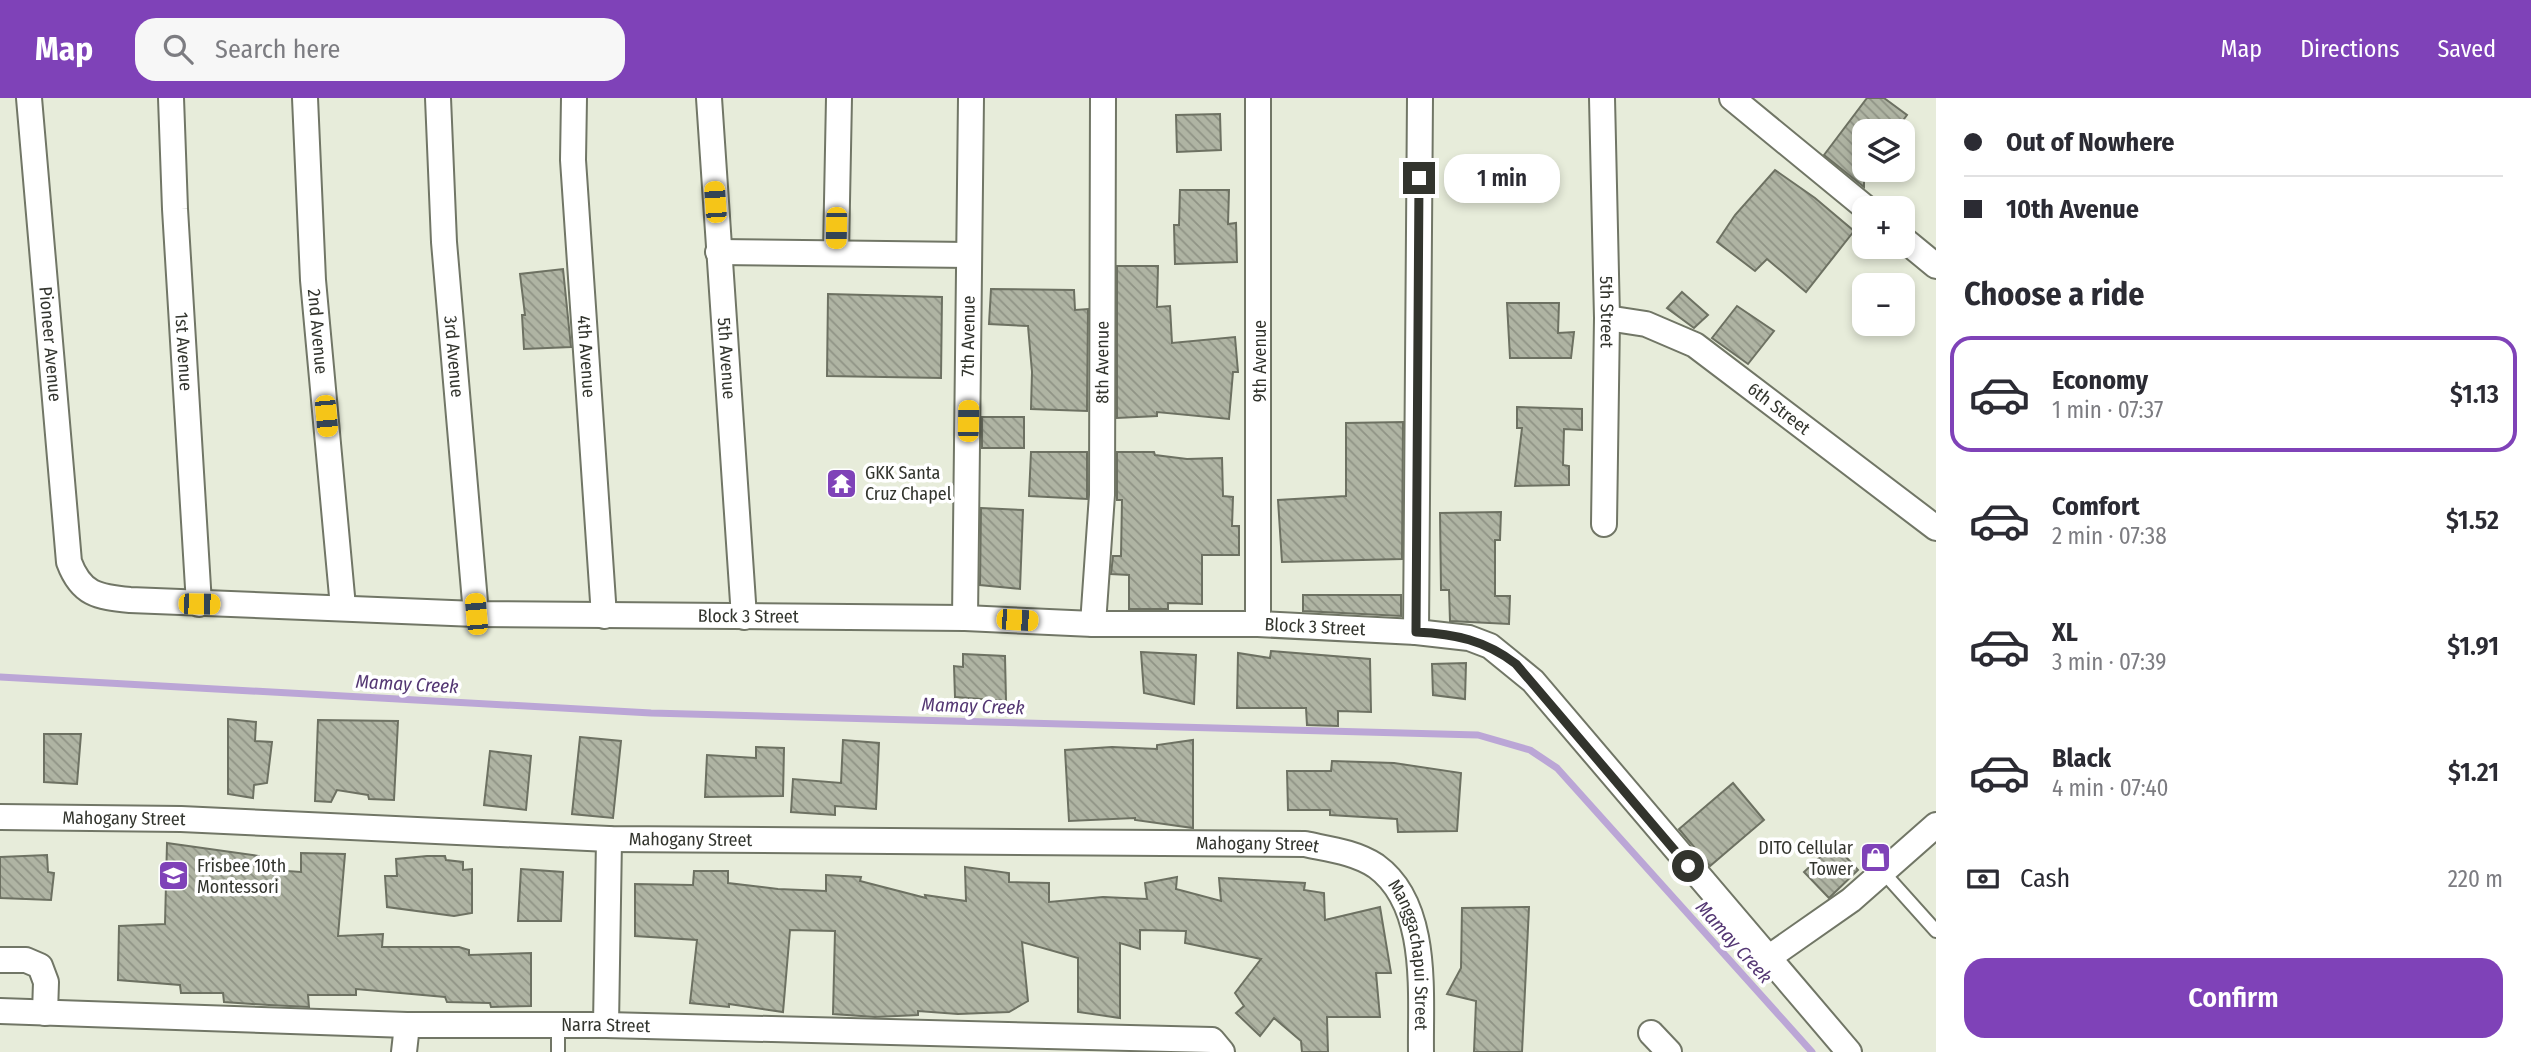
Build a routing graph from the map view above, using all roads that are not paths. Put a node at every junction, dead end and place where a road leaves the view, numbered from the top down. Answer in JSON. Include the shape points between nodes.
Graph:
{"nodes":[{"id":1,"x":29,"y":98,"type":"edge"},
{"id":2,"x":171,"y":98,"type":"edge"},
{"id":3,"x":305,"y":98,"type":"edge"},
{"id":4,"x":438,"y":98,"type":"edge"},
{"id":5,"x":574,"y":98,"type":"edge"},
{"id":6,"x":709,"y":98,"type":"edge"},
{"id":7,"x":839,"y":98,"type":"edge"},
{"id":8,"x":971,"y":98,"type":"edge"},
{"id":9,"x":1103,"y":98,"type":"edge"},
{"id":10,"x":1258,"y":98,"type":"edge"},
{"id":11,"x":1420,"y":98,"type":"edge"},
{"id":12,"x":1602,"y":98,"type":"edge"},
{"id":13,"x":1732,"y":98,"type":"edge"},
{"id":14,"x":1852,"y":197,"type":"edge"},
{"id":15,"x":1915,"y":248,"type":"edge"},
{"id":16,"x":718,"y":252,"type":"junction"},
{"id":17,"x":836,"y":253,"type":"junction"},
{"id":18,"x":969,"y":255,"type":"junction"},
{"id":19,"x":1936,"y":265,"type":"edge"},
{"id":20,"x":1607,"y":318,"type":"junction"},
{"id":21,"x":1604,"y":524,"type":"dead end"},
{"id":22,"x":1936,"y":528,"type":"edge"},
{"id":23,"x":82,"y":587,"type":"joint"},
{"id":24,"x":199,"y":604,"type":"junction"},
{"id":25,"x":343,"y":607,"type":"junction"},
{"id":26,"x":476,"y":614,"type":"junction"},
{"id":27,"x":604,"y":617,"type":"junction"},
{"id":28,"x":744,"y":617,"type":"junction"},
{"id":29,"x":965,"y":618,"type":"junction"},
{"id":30,"x":1093,"y":624,"type":"junction"},
{"id":31,"x":1258,"y":624,"type":"junction"},
{"id":32,"x":1416,"y":632,"type":"junction"},
{"id":33,"x":0,"y":817,"type":"edge"},
{"id":34,"x":1936,"y":825,"type":"edge"},
{"id":35,"x":609,"y":839,"type":"junction"},
{"id":36,"x":1377,"y":867,"type":"joint"},
{"id":37,"x":1884,"y":873,"type":"junction"},
{"id":38,"x":1936,"y":931,"type":"edge"},
{"id":39,"x":1768,"y":958,"type":"junction"},
{"id":40,"x":0,"y":960,"type":"edge"},
{"id":41,"x":0,"y":1011,"type":"edge"},
{"id":42,"x":45,"y":1013,"type":"junction"},
{"id":43,"x":558,"y":1024,"type":"junction"},
{"id":44,"x":606,"y":1024,"type":"junction"},
{"id":45,"x":407,"y":1025,"type":"junction"},
{"id":46,"x":1651,"y":1033,"type":"dead end"},
{"id":47,"x":1217,"y":1046,"type":"edge"},
{"id":48,"x":404,"y":1052,"type":"edge"},
{"id":49,"x":558,"y":1052,"type":"edge"},
{"id":50,"x":1421,"y":1052,"type":"edge"},
{"id":51,"x":1669,"y":1052,"type":"edge"},
{"id":52,"x":1849,"y":1052,"type":"edge"}],
"edges":[{"from":1,"to":23,"type":"street","name":"Pioneer Avenue","via":[[69,562]]},
{"from":2,"to":24,"type":"street","name":"1st Avenue"},
{"from":3,"to":25,"type":"street","name":"2nd Avenue","via":[[313,280]]},
{"from":4,"to":26,"type":"street","name":"3rd Avenue","via":[[444,242]]},
{"from":5,"to":27,"type":"street","name":"4th Avenue","via":[[573,160]]},
{"from":6,"to":16,"type":"street","name":"5th Avenue"},
{"from":7,"to":17,"type":"street"},
{"from":8,"to":18,"type":"street","name":"7th Avenue"},
{"from":9,"to":30,"type":"street","name":"8th Avenue","via":[[1102,495]]},
{"from":10,"to":31,"type":"street","name":"9th Avenue"},
{"from":11,"to":32,"type":"street"},
{"from":12,"to":20,"type":"street","name":"5th Street"},
{"from":13,"to":14,"type":"street"},
{"from":15,"to":19,"type":"street"},
{"from":16,"to":17,"type":"street"},
{"from":16,"to":28,"type":"street","name":"5th Avenue"},
{"from":17,"to":18,"type":"street"},
{"from":18,"to":29,"type":"street","name":"7th Avenue"},
{"from":20,"to":21,"type":"street","name":"5th Street"},
{"from":20,"to":22,"type":"street","name":"6th Street","via":[[1646,324],[1695,345]]},
{"from":23,"to":24,"type":"street","name":"Block 3 Street","via":[[111,598]]},
{"from":24,"to":25,"type":"street","name":"Block 3 Street"},
{"from":25,"to":26,"type":"street","name":"Block 3 Street"},
{"from":26,"to":27,"type":"street","name":"Block 3 Street"},
{"from":27,"to":28,"type":"street","name":"Block 3 Street"},
{"from":28,"to":29,"type":"street","name":"Block 3 Street"},
{"from":29,"to":30,"type":"street","name":"Block 3 Street"},
{"from":30,"to":31,"type":"street","name":"Block 3 Street"},
{"from":31,"to":32,"type":"street","name":"Block 3 Street"},
{"from":32,"to":39,"type":"street","name":"Block 3 Street","via":[[1469,638],[1516,664]]},
{"from":33,"to":35,"type":"street","name":"Mahogany Street","via":[[181,819]]},
{"from":34,"to":37,"type":"street"},
{"from":35,"to":36,"type":"street","name":"Mahogany Street","via":[[1305,844],[1355,856]]},
{"from":35,"to":44,"type":"street"},
{"from":36,"to":50,"type":"street","name":"Manggachapui Street","via":[[1408,911],[1419,946]]},
{"from":37,"to":38,"type":"lane"},
{"from":37,"to":39,"type":"street"},
{"from":39,"to":52,"type":"street","name":"Block 3 Street"},
{"from":40,"to":42,"type":"street","via":[[26,960],[40,966],[46,982]]},
{"from":41,"to":42,"type":"street","name":"Narra Street"},
{"from":42,"to":45,"type":"street","name":"Narra Street"},
{"from":43,"to":44,"type":"street","name":"Narra Street"},
{"from":43,"to":45,"type":"street","name":"Narra Street"},
{"from":43,"to":49,"type":"lane"},
{"from":44,"to":47,"type":"street","name":"Narra Street"},
{"from":45,"to":48,"type":"street"},
{"from":46,"to":51,"type":"street"}]}
